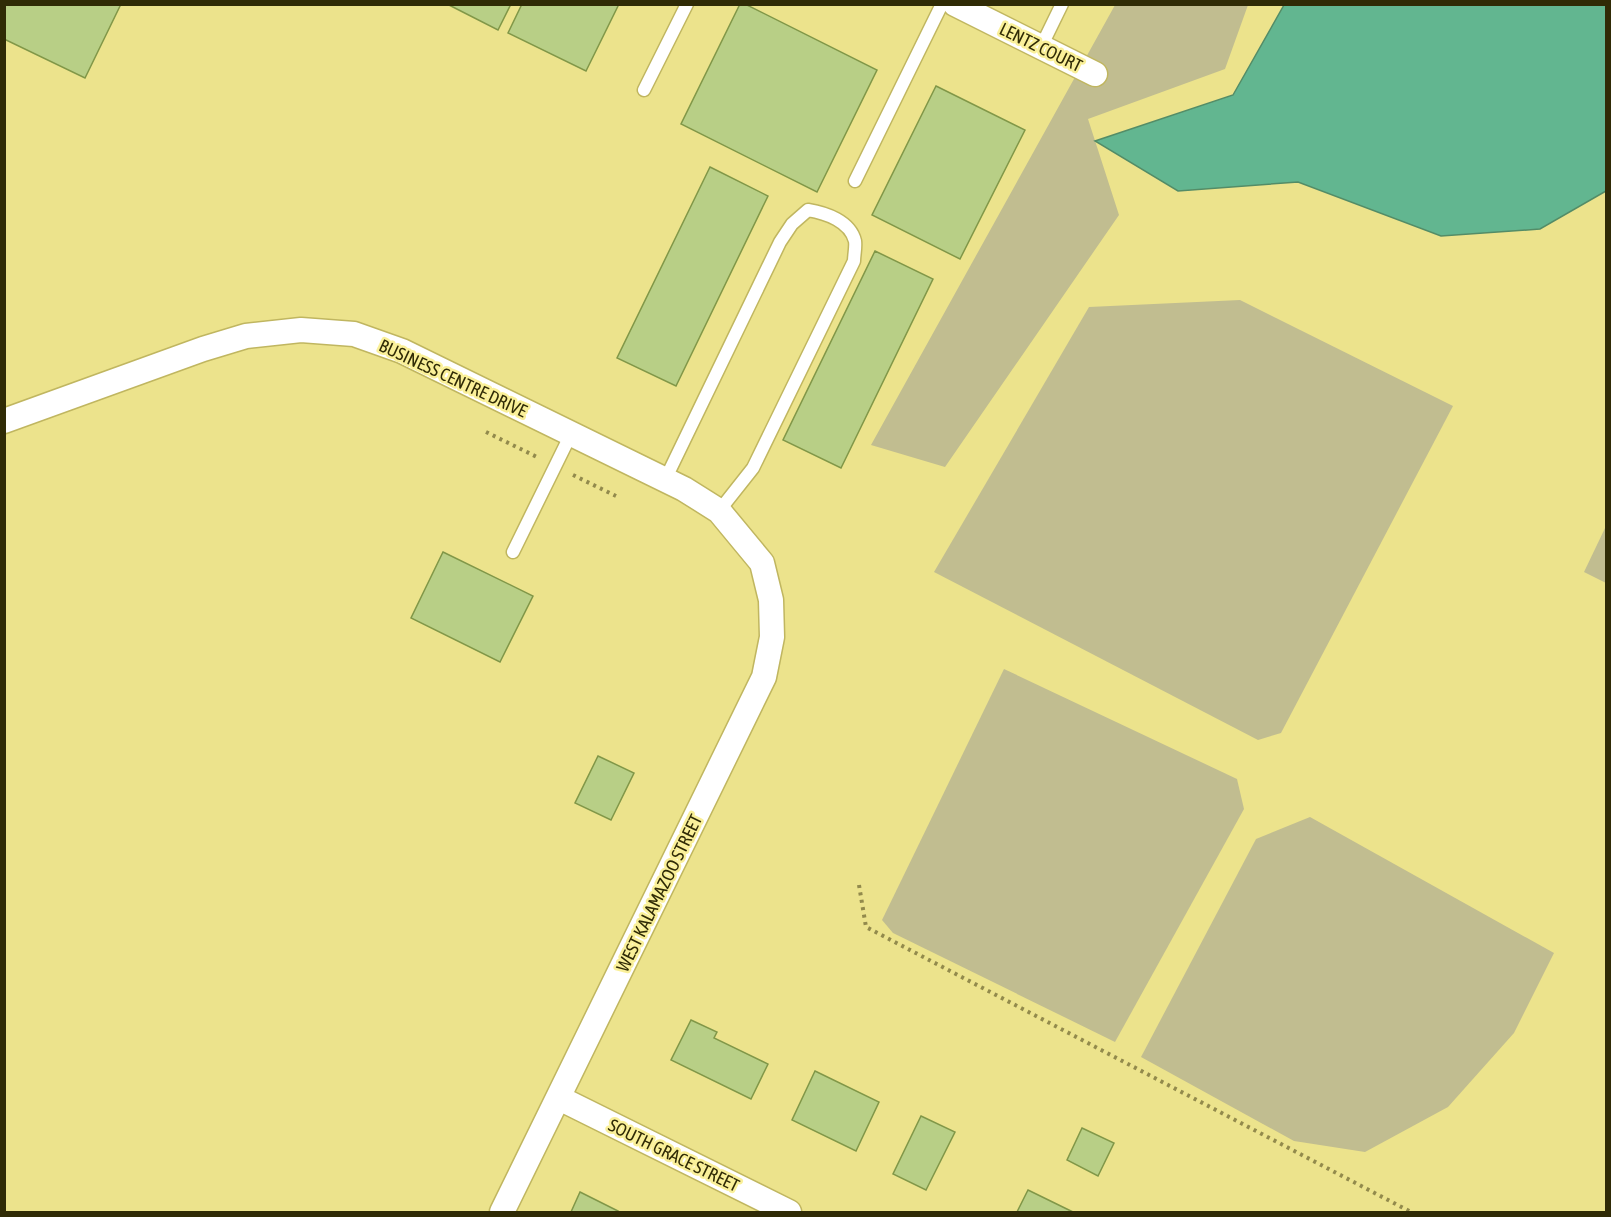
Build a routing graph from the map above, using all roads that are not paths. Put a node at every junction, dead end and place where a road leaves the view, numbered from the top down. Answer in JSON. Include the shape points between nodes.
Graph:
{"nodes":[{"id":1,"x":687,"y":4,"type":"edge"},
{"id":2,"x":942,"y":4,"type":"edge"},
{"id":3,"x":955,"y":4,"type":"edge"},
{"id":4,"x":1062,"y":4,"type":"edge"},
{"id":5,"x":1041,"y":47,"type":"junction"},
{"id":6,"x":1095,"y":74,"type":"dead end"},
{"id":7,"x":644,"y":90,"type":"dead end"},
{"id":8,"x":855,"y":181,"type":"dead end"},
{"id":9,"x":4,"y":422,"type":"edge"},
{"id":10,"x":571,"y":434,"type":"junction"},
{"id":11,"x":666,"y":480,"type":"junction"},
{"id":12,"x":719,"y":511,"type":"junction"},
{"id":13,"x":513,"y":552,"type":"dead end"},
{"id":14,"x":762,"y":563,"type":"joint"},
{"id":15,"x":559,"y":1098,"type":"junction"},
{"id":16,"x":502,"y":1212,"type":"edge"},
{"id":17,"x":789,"y":1212,"type":"edge"}],
"edges":[{"from":1,"to":7,"type":"lane"},
{"from":2,"to":8,"type":"lane"},
{"from":3,"to":5,"type":"street","name":"LENTZ COURT"},
{"from":4,"to":5,"type":"lane"},
{"from":5,"to":6,"type":"street","name":"LENTZ COURT"},
{"from":9,"to":10,"type":"street","name":"BUSINESS CENTRE DRIVE","via":[[203,349],[246,336],[301,330],[354,334],[402,351]]},
{"from":10,"to":11,"type":"street","name":"BUSINESS CENTRE DRIVE"},
{"from":10,"to":13,"type":"lane"},
{"from":11,"to":12,"type":"street","name":"BUSINESS CENTRE DRIVE"},
{"from":11,"to":12,"type":"lane","via":[[792,224],[808,210],[824,213],[846,225],[855,241],[854,261],[753,468]]},
{"from":12,"to":14,"type":"street","name":"BUSINESS CENTRE DRIVE"},
{"from":14,"to":15,"type":"street","name":"WEST KALAMAZOO STREET","via":[[771,600],[772,637],[764,678]]},
{"from":15,"to":16,"type":"street","name":"WEST KALAMAZOO STREET"},
{"from":15,"to":17,"type":"street","name":"SOUTH GRACE STREET"}]}
